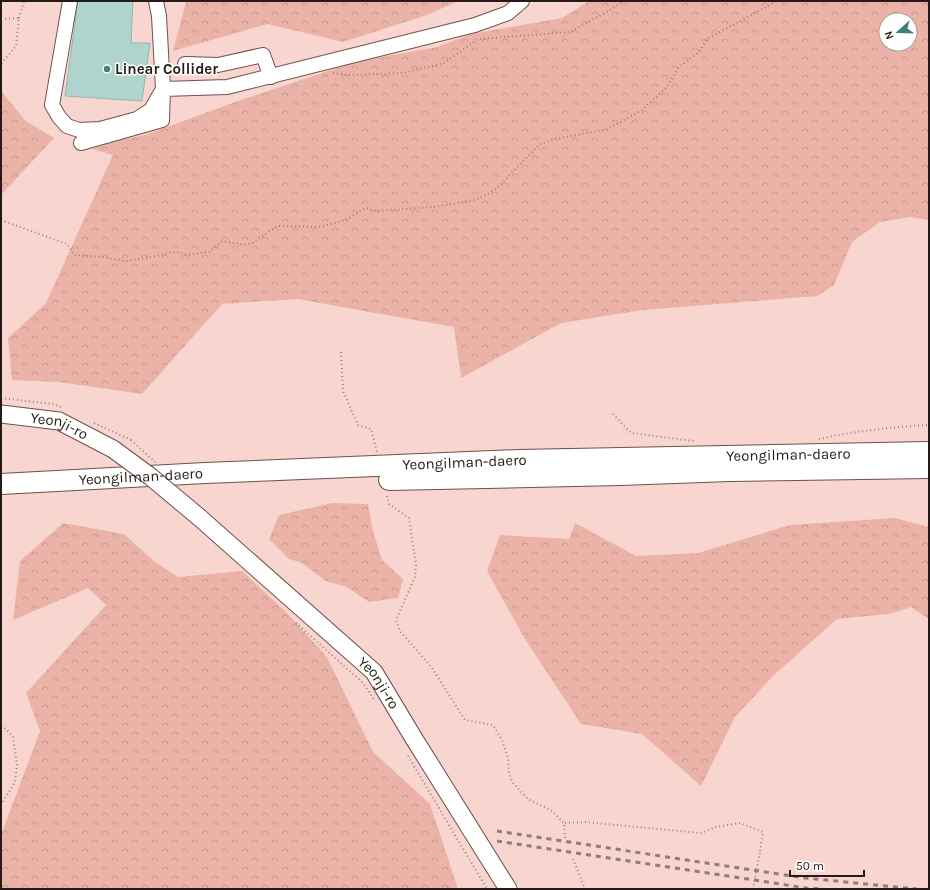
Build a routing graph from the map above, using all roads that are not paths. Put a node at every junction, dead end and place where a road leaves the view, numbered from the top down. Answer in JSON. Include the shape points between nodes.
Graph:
{"nodes":[{"id":1,"x":70,"y":1,"type":"edge"},
{"id":2,"x":156,"y":1,"type":"edge"},
{"id":3,"x":522,"y":1,"type":"edge"},
{"id":4,"x":185,"y":64,"type":"dead end"},
{"id":5,"x":271,"y":77,"type":"junction"},
{"id":6,"x":163,"y":89,"type":"junction"},
{"id":7,"x":81,"y":143,"type":"dead end"},
{"id":8,"x":1,"y":414,"type":"edge"},
{"id":9,"x":929,"y":452,"type":"edge"},
{"id":10,"x":929,"y":468,"type":"edge"},
{"id":11,"x":1,"y":484,"type":"edge"},
{"id":12,"x":1,"y":498,"type":"edge"},
{"id":13,"x":508,"y":889,"type":"edge"}],
"edges":[{"from":1,"to":6,"type":"lane","via":[[52,105],[67,126],[79,130],[100,129],[137,119],[151,110]]},
{"from":2,"to":6,"type":"lane"},
{"from":3,"to":5,"type":"lane","via":[[508,13],[475,25]]},
{"from":4,"to":5,"type":"lane","via":[[218,65],[263,55]]},
{"from":5,"to":6,"type":"lane","via":[[227,88]]},
{"from":6,"to":7,"type":"lane","via":[[162,120]]},
{"from":8,"to":13,"type":"main road","name":"Yeonji-ro","bridge":true,"via":[[59,421],[113,449],[200,518],[374,672]]},
{"from":9,"to":11,"type":"highway","name":"Yeongilman-daero","via":[[519,460]]},
{"from":10,"to":12,"type":"highway","name":"Yeongilman-daero","via":[[434,478],[129,489]]}]}
